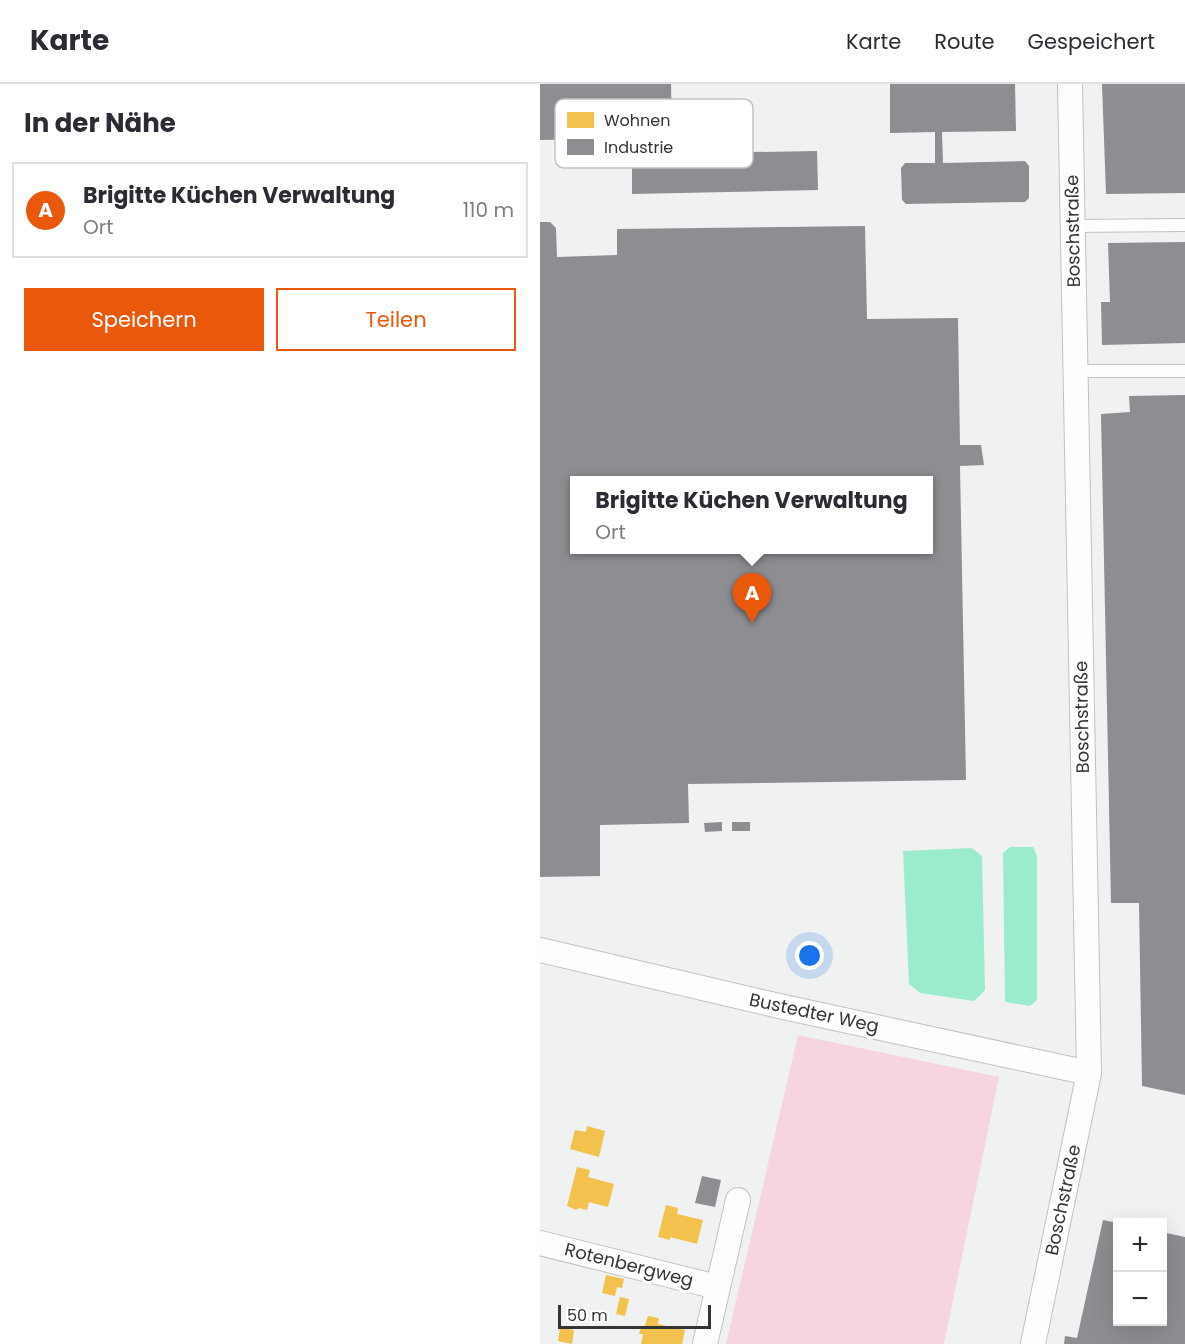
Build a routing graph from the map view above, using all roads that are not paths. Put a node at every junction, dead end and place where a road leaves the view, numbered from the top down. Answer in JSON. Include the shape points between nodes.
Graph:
{"nodes":[{"id":1,"x":1070,"y":84,"type":"edge"},
{"id":2,"x":1185,"y":225,"type":"edge"},
{"id":3,"x":1072,"y":226,"type":"junction"},
{"id":4,"x":1075,"y":371,"type":"junction"},
{"id":5,"x":1185,"y":371,"type":"edge"},
{"id":6,"x":540,"y":950,"type":"edge"},
{"id":7,"x":1089,"y":1072,"type":"junction"},
{"id":8,"x":738,"y":1200,"type":"dead end"},
{"id":9,"x":540,"y":1243,"type":"edge"},
{"id":10,"x":717,"y":1287,"type":"junction"},
{"id":11,"x":705,"y":1344,"type":"edge"},
{"id":12,"x":1033,"y":1344,"type":"edge"}],
"edges":[{"from":1,"to":3,"type":"street","name":"Boschstraße"},
{"from":2,"to":3,"type":"lane"},
{"from":3,"to":4,"type":"street","name":"Boschstraße"},
{"from":4,"to":5,"type":"lane"},
{"from":4,"to":7,"type":"street","name":"Boschstraße"},
{"from":6,"to":7,"type":"street","name":"Bustedter Weg"},
{"from":7,"to":12,"type":"street","name":"Boschstraße"},
{"from":8,"to":10,"type":"street"},
{"from":9,"to":10,"type":"street","name":"Rotenbergweg"},
{"from":10,"to":11,"type":"street"}]}
